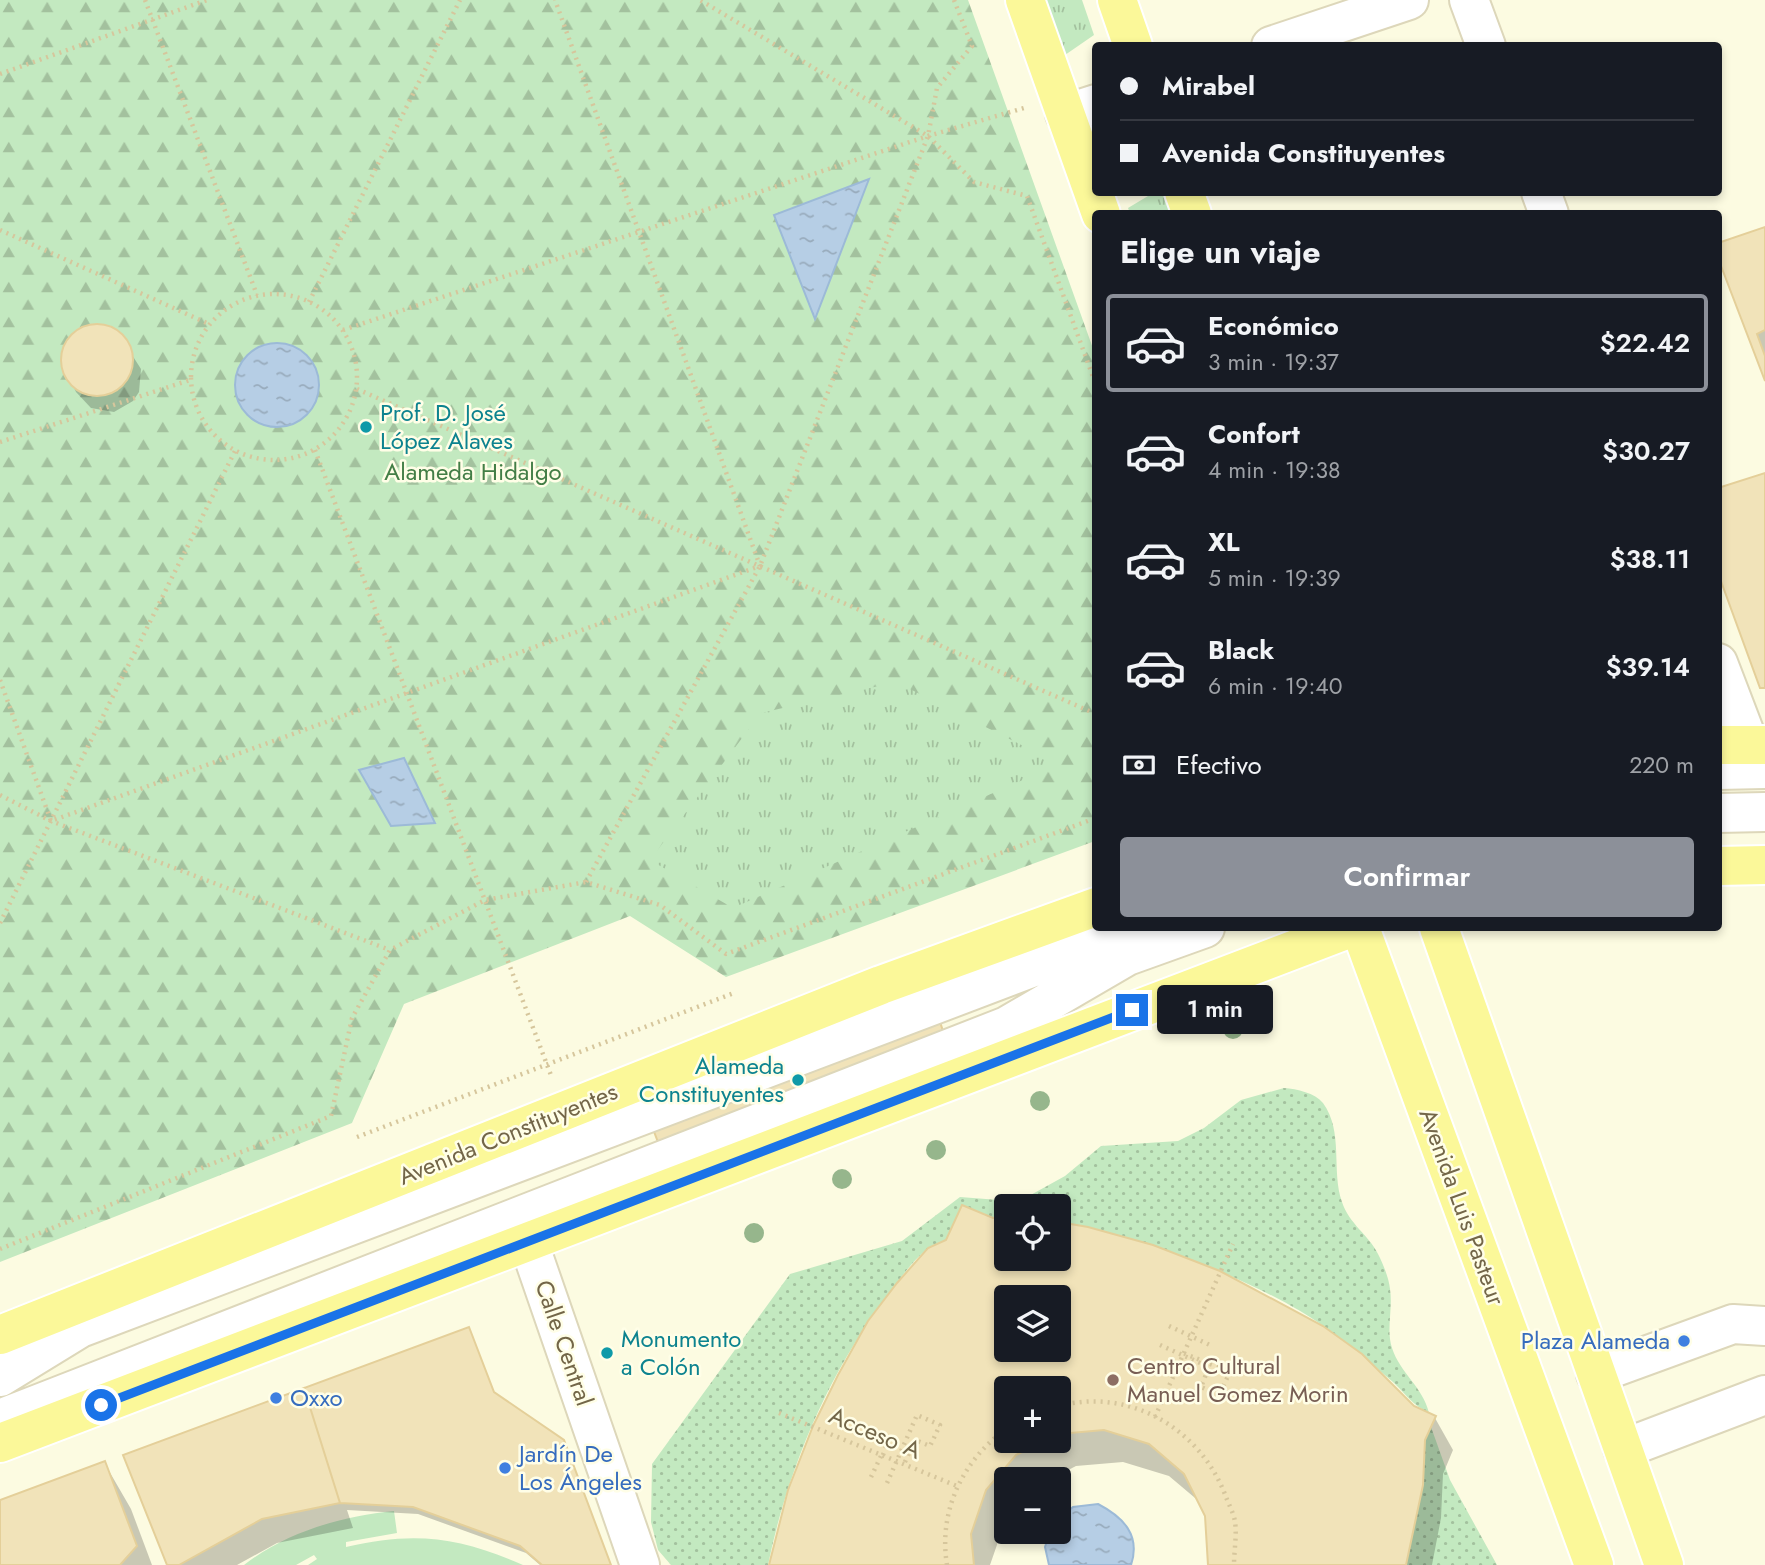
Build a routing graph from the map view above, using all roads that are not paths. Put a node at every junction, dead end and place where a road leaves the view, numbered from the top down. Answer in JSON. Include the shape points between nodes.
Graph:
{"nodes":[{"id":1,"x":1025,"y":0,"type":"edge"},
{"id":2,"x":1117,"y":0,"type":"edge"},
{"id":3,"x":1409,"y":0,"type":"edge"},
{"id":4,"x":1469,"y":0,"type":"edge"},
{"id":5,"x":1132,"y":42,"type":"edge"},
{"id":6,"x":1283,"y":42,"type":"edge"},
{"id":7,"x":1485,"y":42,"type":"edge"},
{"id":8,"x":1080,"y":109,"type":"edge"},
{"id":9,"x":1091,"y":171,"type":"edge"},
{"id":10,"x":1722,"y":674,"type":"edge"},
{"id":11,"x":1749,"y":751,"type":"edge"},
{"id":12,"x":1722,"y":768,"type":"edge"},
{"id":13,"x":1765,"y":812,"type":"edge"},
{"id":14,"x":1722,"y":813,"type":"edge"},
{"id":15,"x":1765,"y":865,"type":"edge"},
{"id":16,"x":1722,"y":866,"type":"edge"},
{"id":17,"x":1092,"y":908,"type":"edge"},
{"id":18,"x":1129,"y":931,"type":"edge"},
{"id":19,"x":1197,"y":931,"type":"edge"},
{"id":20,"x":1343,"y":931,"type":"edge"},
{"id":21,"x":1361,"y":931,"type":"edge"},
{"id":22,"x":1440,"y":931,"type":"edge"},
{"id":23,"x":528,"y":1241,"type":"junction"},
{"id":24,"x":1765,"y":1326,"type":"edge"},
{"id":25,"x":0,"y":1335,"type":"edge"},
{"id":26,"x":1596,"y":1374,"type":"junction"},
{"id":27,"x":0,"y":1377,"type":"edge"},
{"id":28,"x":1765,"y":1395,"type":"edge"},
{"id":29,"x":0,"y":1419,"type":"edge"},
{"id":30,"x":0,"y":1443,"type":"edge"},
{"id":31,"x":1623,"y":1450,"type":"junction"},
{"id":32,"x":640,"y":1565,"type":"edge"},
{"id":33,"x":1594,"y":1565,"type":"edge"},
{"id":34,"x":1664,"y":1565,"type":"edge"}],
"edges":[{"from":1,"to":8,"type":"main road"},
{"from":2,"to":5,"type":"main road"},
{"from":3,"to":6,"type":"street"},
{"from":4,"to":7,"type":"street"},
{"from":8,"to":9,"type":"main road"},
{"from":10,"to":11,"type":"street"},
{"from":11,"to":12,"type":"street"},
{"from":13,"to":14,"type":"street"},
{"from":15,"to":16,"type":"main road"},
{"from":17,"to":25,"type":"main road","name":"Avenida Constituyentes","via":[[881,985]]},
{"from":18,"to":27,"type":"street","via":[[80,1328]]},
{"from":19,"to":29,"type":"street","via":[[1127,956],[1007,1026]]},
{"from":20,"to":23,"type":"main road"},
{"from":21,"to":33,"type":"main road","name":"Avenida Luis Pasteur"},
{"from":22,"to":26,"type":"main road"},
{"from":23,"to":30,"type":"main road"},
{"from":23,"to":32,"type":"street","name":"Calle Central"},
{"from":24,"to":26,"type":"street","via":[[1733,1324]]},
{"from":26,"to":31,"type":"main road"},
{"from":28,"to":31,"type":"street"},
{"from":31,"to":34,"type":"main road"}]}
